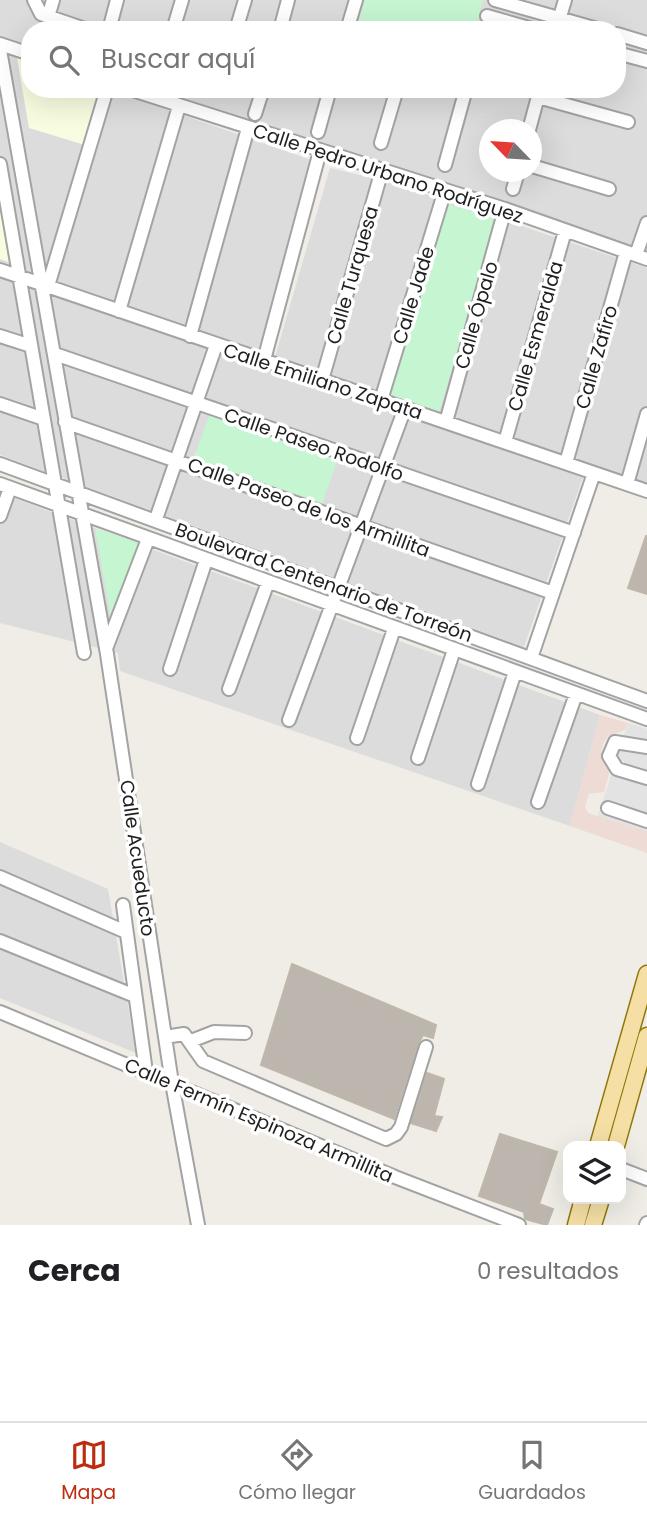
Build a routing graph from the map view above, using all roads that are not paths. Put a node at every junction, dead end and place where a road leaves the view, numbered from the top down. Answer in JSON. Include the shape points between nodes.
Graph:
{"nodes":[{"id":1,"x":34,"y":0,"type":"edge"},
{"id":2,"x":53,"y":0,"type":"edge"},
{"id":3,"x":117,"y":0,"type":"edge"},
{"id":4,"x":182,"y":0,"type":"edge"},
{"id":5,"x":245,"y":0,"type":"edge"},
{"id":6,"x":288,"y":0,"type":"edge"},
{"id":7,"x":356,"y":0,"type":"edge"},
{"id":8,"x":493,"y":0,"type":"edge"},
{"id":9,"x":565,"y":0,"type":"edge"},
{"id":10,"x":45,"y":15,"type":"junction"},
{"id":11,"x":487,"y":16,"type":"junction"},
{"id":12,"x":62,"y":21,"type":"edge"},
{"id":13,"x":111,"y":21,"type":"edge"},
{"id":14,"x":176,"y":21,"type":"edge"},
{"id":15,"x":239,"y":21,"type":"edge"},
{"id":16,"x":282,"y":21,"type":"edge"},
{"id":17,"x":350,"y":21,"type":"edge"},
{"id":18,"x":486,"y":21,"type":"edge"},
{"id":19,"x":504,"y":21,"type":"edge"},
{"id":20,"x":550,"y":21,"type":"edge"},
{"id":21,"x":559,"y":21,"type":"edge"},
{"id":22,"x":626,"y":37,"type":"edge"},
{"id":23,"x":647,"y":43,"type":"edge"},
{"id":24,"x":0,"y":44,"type":"edge"},
{"id":25,"x":0,"y":50,"type":"edge"},
{"id":26,"x":21,"y":51,"type":"edge"},
{"id":27,"x":626,"y":55,"type":"edge"},
{"id":28,"x":647,"y":61,"type":"edge"},
{"id":29,"x":104,"y":98,"type":"edge"},
{"id":30,"x":155,"y":98,"type":"edge"},
{"id":31,"x":260,"y":98,"type":"edge"},
{"id":32,"x":327,"y":98,"type":"edge"},
{"id":33,"x":394,"y":98,"type":"edge"},
{"id":34,"x":464,"y":98,"type":"edge"},
{"id":35,"x":538,"y":98,"type":"edge"},
{"id":36,"x":554,"y":98,"type":"edge"},
{"id":37,"x":179,"y":106,"type":"junction"},
{"id":38,"x":256,"y":114,"type":"dead end"},
{"id":39,"x":532,"y":119,"type":"edge"},
{"id":40,"x":628,"y":122,"type":"dead end"},
{"id":41,"x":248,"y":128,"type":"junction"},
{"id":42,"x":318,"y":132,"type":"dead end"},
{"id":43,"x":381,"y":143,"type":"dead end"},
{"id":44,"x":320,"y":151,"type":"junction"},
{"id":45,"x":0,"y":164,"type":"edge"},
{"id":46,"x":445,"y":165,"type":"dead end"},
{"id":47,"x":542,"y":169,"type":"edge"},
{"id":48,"x":382,"y":170,"type":"junction"},
{"id":49,"x":515,"y":182,"type":"edge"},
{"id":50,"x":513,"y":189,"type":"dead end"},
{"id":51,"x":609,"y":189,"type":"dead end"},
{"id":52,"x":445,"y":190,"type":"junction"},
{"id":53,"x":505,"y":209,"type":"junction"},
{"id":54,"x":647,"y":223,"type":"edge"},
{"id":55,"x":565,"y":230,"type":"junction"},
{"id":56,"x":636,"y":255,"type":"edge"},
{"id":57,"x":0,"y":270,"type":"edge"},
{"id":58,"x":22,"y":278,"type":"junction"},
{"id":59,"x":44,"y":285,"type":"junction"},
{"id":60,"x":119,"y":311,"type":"junction"},
{"id":61,"x":0,"y":336,"type":"edge"},
{"id":62,"x":190,"y":336,"type":"junction"},
{"id":63,"x":216,"y":345,"type":"junction"},
{"id":64,"x":30,"y":346,"type":"junction"},
{"id":65,"x":54,"y":354,"type":"junction"},
{"id":66,"x":264,"y":360,"type":"junction"},
{"id":67,"x":321,"y":380,"type":"junction"},
{"id":68,"x":381,"y":400,"type":"junction"},
{"id":69,"x":197,"y":403,"type":"junction"},
{"id":70,"x":0,"y":404,"type":"edge"},
{"id":71,"x":405,"y":408,"type":"junction"},
{"id":72,"x":647,"y":414,"type":"edge"},
{"id":73,"x":41,"y":418,"type":"junction"},
{"id":74,"x":65,"y":422,"type":"junction"},
{"id":75,"x":446,"y":422,"type":"junction"},
{"id":76,"x":505,"y":442,"type":"junction"},
{"id":77,"x":177,"y":460,"type":"junction"},
{"id":78,"x":566,"y":463,"type":"junction"},
{"id":79,"x":0,"y":464,"type":"edge"},
{"id":80,"x":384,"y":468,"type":"junction"},
{"id":81,"x":594,"y":473,"type":"junction"},
{"id":82,"x":54,"y":483,"type":"junction"},
{"id":83,"x":627,"y":484,"type":"junction"},
{"id":84,"x":5,"y":486,"type":"edge"},
{"id":85,"x":77,"y":491,"type":"junction"},
{"id":86,"x":647,"y":491,"type":"edge"},
{"id":87,"x":57,"y":505,"type":"junction"},
{"id":88,"x":81,"y":513,"type":"junction"},
{"id":89,"x":0,"y":516,"type":"edge"},
{"id":90,"x":156,"y":519,"type":"junction"},
{"id":91,"x":362,"y":527,"type":"junction"},
{"id":92,"x":574,"y":533,"type":"junction"},
{"id":93,"x":148,"y":539,"type":"junction"},
{"id":94,"x":211,"y":561,"type":"junction"},
{"id":95,"x":268,"y":582,"type":"junction"},
{"id":96,"x":553,"y":593,"type":"junction"},
{"id":97,"x":335,"y":598,"type":"junction"},
{"id":98,"x":394,"y":629,"type":"junction"},
{"id":99,"x":106,"y":648,"type":"junction"},
{"id":100,"x":454,"y":650,"type":"junction"},
{"id":101,"x":84,"y":653,"type":"dead end"},
{"id":102,"x":531,"y":658,"type":"junction"},
{"id":103,"x":170,"y":669,"type":"dead end"},
{"id":104,"x":514,"y":671,"type":"junction"},
{"id":105,"x":229,"y":689,"type":"dead end"},
{"id":106,"x":576,"y":694,"type":"junction"},
{"id":107,"x":647,"y":701,"type":"edge"},
{"id":108,"x":647,"y":719,"type":"edge"},
{"id":109,"x":289,"y":720,"type":"dead end"},
{"id":110,"x":357,"y":738,"type":"dead end"},
{"id":111,"x":647,"y":747,"type":"edge"},
{"id":112,"x":418,"y":758,"type":"dead end"},
{"id":113,"x":647,"y":778,"type":"edge"},
{"id":114,"x":478,"y":784,"type":"dead end"},
{"id":115,"x":538,"y":802,"type":"dead end"},
{"id":116,"x":608,"y":808,"type":"dead end"},
{"id":117,"x":647,"y":821,"type":"edge"},
{"id":118,"x":0,"y":877,"type":"edge"},
{"id":119,"x":123,"y":905,"type":"dead end"},
{"id":120,"x":126,"y":932,"type":"junction"},
{"id":121,"x":0,"y":941,"type":"edge"},
{"id":122,"x":647,"y":974,"type":"edge"},
{"id":123,"x":135,"y":996,"type":"junction"},
{"id":124,"x":0,"y":1012,"type":"edge"},
{"id":125,"x":245,"y":1033,"type":"dead end"},
{"id":126,"x":647,"y":1036,"type":"edge"},
{"id":127,"x":165,"y":1037,"type":"junction"},
{"id":128,"x":191,"y":1041,"type":"junction"},
{"id":129,"x":426,"y":1047,"type":"dead end"},
{"id":130,"x":146,"y":1072,"type":"junction"},
{"id":131,"x":172,"y":1083,"type":"junction"},
{"id":132,"x":599,"y":1141,"type":"edge"},
{"id":133,"x":617,"y":1141,"type":"edge"},
{"id":134,"x":626,"y":1171,"type":"edge"},
{"id":135,"x":647,"y":1179,"type":"edge"},
{"id":136,"x":582,"y":1204,"type":"edge"},
{"id":137,"x":599,"y":1204,"type":"edge"},
{"id":138,"x":198,"y":1225,"type":"edge"},
{"id":139,"x":519,"y":1225,"type":"edge"},
{"id":140,"x":576,"y":1225,"type":"edge"},
{"id":141,"x":593,"y":1225,"type":"edge"}],
"edges":[{"from":1,"to":10,"type":"street"},
{"from":2,"to":10,"type":"street"},
{"from":3,"to":13,"type":"street"},
{"from":4,"to":14,"type":"street"},
{"from":5,"to":15,"type":"street"},
{"from":6,"to":16,"type":"street"},
{"from":7,"to":17,"type":"street"},
{"from":8,"to":11,"type":"street"},
{"from":8,"to":20,"type":"street"},
{"from":9,"to":21,"type":"street"},
{"from":10,"to":12,"type":"street"},
{"from":11,"to":18,"type":"street"},
{"from":11,"to":19,"type":"street"},
{"from":22,"to":23,"type":"street"},
{"from":24,"to":26,"type":"street"},
{"from":25,"to":59,"type":"street","name":"Calle Acueducto"},
{"from":27,"to":28,"type":"street"},
{"from":29,"to":59,"type":"street"},
{"from":30,"to":37,"type":"street","name":"Calle Pedro Urbano Rodríguez"},
{"from":31,"to":38,"type":"street"},
{"from":32,"to":42,"type":"street"},
{"from":33,"to":43,"type":"street"},
{"from":34,"to":46,"type":"street"},
{"from":35,"to":39,"type":"street"},
{"from":36,"to":40,"type":"street"},
{"from":37,"to":41,"type":"street","name":"Calle Pedro Urbano Rodríguez"},
{"from":37,"to":60,"type":"street"},
{"from":41,"to":44,"type":"street","name":"Calle Pedro Urbano Rodríguez"},
{"from":41,"to":62,"type":"street"},
{"from":44,"to":48,"type":"street","name":"Calle Pedro Urbano Rodríguez"},
{"from":44,"to":66,"type":"street"},
{"from":45,"to":58,"type":"street"},
{"from":47,"to":51,"type":"street"},
{"from":48,"to":52,"type":"street","name":"Calle Pedro Urbano Rodríguez"},
{"from":48,"to":67,"type":"street","name":"Calle Turquesa"},
{"from":49,"to":50,"type":"street"},
{"from":52,"to":53,"type":"street","name":"Calle Pedro Urbano Rodríguez"},
{"from":52,"to":68,"type":"street","name":"Calle Jade"},
{"from":53,"to":55,"type":"street","name":"Calle Pedro Urbano Rodríguez"},
{"from":53,"to":75,"type":"street","name":"Calle Ópalo"},
{"from":54,"to":56,"type":"street","name":"Calle Zafiro"},
{"from":55,"to":56,"type":"street","name":"Calle Pedro Urbano Rodríguez"},
{"from":55,"to":76,"type":"street","name":"Calle Esmeralda"},
{"from":56,"to":78,"type":"street","name":"Calle Zafiro"},
{"from":57,"to":58,"type":"street","name":"Calle Emiliano Zapata"},
{"from":58,"to":59,"type":"street","name":"Calle Emiliano Zapata"},
{"from":58,"to":64,"type":"street"},
{"from":59,"to":60,"type":"street","name":"Calle Emiliano Zapata"},
{"from":59,"to":65,"type":"street","name":"Calle Acueducto"},
{"from":60,"to":62,"type":"street","name":"Calle Emiliano Zapata"},
{"from":61,"to":64,"type":"street"},
{"from":62,"to":63,"type":"street","name":"Calle Emiliano Zapata"},
{"from":63,"to":66,"type":"street","name":"Calle Emiliano Zapata"},
{"from":63,"to":69,"type":"street"},
{"from":64,"to":73,"type":"street"},
{"from":65,"to":69,"type":"street","name":"Calle Paseo Rodolfo"},
{"from":65,"to":74,"type":"street","name":"Calle Acueducto"},
{"from":66,"to":67,"type":"street","name":"Calle Emiliano Zapata"},
{"from":67,"to":68,"type":"street","name":"Calle Emiliano Zapata"},
{"from":68,"to":71,"type":"street","name":"Calle Emiliano Zapata"},
{"from":69,"to":77,"type":"street"},
{"from":69,"to":80,"type":"street","name":"Calle Paseo Rodolfo"},
{"from":70,"to":73,"type":"street"},
{"from":71,"to":75,"type":"street","name":"Calle Emiliano Zapata"},
{"from":71,"to":80,"type":"street"},
{"from":72,"to":83,"type":"street"},
{"from":73,"to":82,"type":"street"},
{"from":74,"to":77,"type":"street","name":"Calle Paseo de los Armillita"},
{"from":74,"to":85,"type":"street","name":"Calle Acueducto"},
{"from":75,"to":76,"type":"street","name":"Calle Emiliano Zapata"},
{"from":76,"to":78,"type":"street","name":"Calle Emiliano Zapata"},
{"from":77,"to":90,"type":"street"},
{"from":77,"to":91,"type":"street","name":"Calle Paseo de los Armillita"},
{"from":78,"to":81,"type":"street","name":"Calle Emiliano Zapata"},
{"from":79,"to":82,"type":"street","name":"Boulevard Centenario de Torreón"},
{"from":80,"to":91,"type":"street"},
{"from":80,"to":92,"type":"street","name":"Calle Paseo Rodolfo"},
{"from":81,"to":83,"type":"street","name":"Calle Emiliano Zapata"},
{"from":81,"to":92,"type":"street"},
{"from":82,"to":85,"type":"street","name":"Boulevard Centenario de Torreón"},
{"from":82,"to":87,"type":"street"},
{"from":83,"to":86,"type":"street","name":"Calle Emiliano Zapata"},
{"from":84,"to":87,"type":"street","name":"Boulevard Centenario de Torreón"},
{"from":84,"to":89,"type":"street"},
{"from":85,"to":88,"type":"street","name":"Calle Acueducto"},
{"from":85,"to":90,"type":"street","name":"Boulevard Centenario de Torreón"},
{"from":87,"to":88,"type":"street","name":"Boulevard Centenario de Torreón"},
{"from":87,"to":101,"type":"street"},
{"from":88,"to":93,"type":"street","name":"Boulevard Centenario de Torreón"},
{"from":88,"to":99,"type":"street","name":"Calle Acueducto"},
{"from":90,"to":97,"type":"street","name":"Boulevard Centenario de Torreón"},
{"from":91,"to":96,"type":"street","name":"Calle Paseo de los Armillita"},
{"from":91,"to":97,"type":"street"},
{"from":92,"to":96,"type":"street"},
{"from":93,"to":94,"type":"street","name":"Boulevard Centenario de Torreón"},
{"from":93,"to":99,"type":"street"},
{"from":94,"to":95,"type":"street","name":"Boulevard Centenario de Torreón"},
{"from":94,"to":97,"type":"street","via":[[221,557]]},
{"from":94,"to":103,"type":"street"},
{"from":95,"to":97,"type":"street","name":"Boulevard Centenario de Torreón"},
{"from":95,"to":105,"type":"street"},
{"from":96,"to":102,"type":"street"},
{"from":97,"to":98,"type":"street","name":"Boulevard Centenario de Torreón"},
{"from":97,"to":102,"type":"street","name":"Boulevard Centenario de Torreón"},
{"from":97,"to":109,"type":"street"},
{"from":98,"to":100,"type":"street","name":"Boulevard Centenario de Torreón"},
{"from":98,"to":110,"type":"street"},
{"from":99,"to":127,"type":"street","name":"Calle Acueducto"},
{"from":100,"to":104,"type":"street","name":"Boulevard Centenario de Torreón"},
{"from":100,"to":112,"type":"street"},
{"from":102,"to":107,"type":"street","name":"Boulevard Centenario de Torreón"},
{"from":104,"to":106,"type":"street","name":"Boulevard Centenario de Torreón"},
{"from":104,"to":114,"type":"street"},
{"from":106,"to":108,"type":"street","name":"Boulevard Centenario de Torreón"},
{"from":106,"to":115,"type":"street"},
{"from":111,"to":113,"type":"street","via":[[615,742],[609,756],[617,769]]},
{"from":116,"to":117,"type":"street"},
{"from":118,"to":120,"type":"street"},
{"from":119,"to":120,"type":"street","name":"Calle Acueducto"},
{"from":120,"to":123,"type":"street","name":"Calle Acueducto"},
{"from":121,"to":123,"type":"street"},
{"from":122,"to":132,"type":"main road"},
{"from":123,"to":130,"type":"street","name":"Calle Acueducto"},
{"from":124,"to":130,"type":"street","name":"Calle Fermín Espinoza Armillita"},
{"from":125,"to":128,"type":"street","via":[[214,1032]]},
{"from":126,"to":133,"type":"main road"},
{"from":127,"to":128,"type":"street","via":[[184,1034]]},
{"from":127,"to":131,"type":"street","name":"Calle Acueducto"},
{"from":128,"to":129,"type":"street","via":[[203,1061],[386,1139],[401,1127]]},
{"from":130,"to":131,"type":"street","name":"Calle Fermín Espinoza Armillita"},
{"from":131,"to":138,"type":"street","name":"Calle Acueducto"},
{"from":131,"to":139,"type":"street","name":"Calle Fermín Espinoza Armillita"},
{"from":134,"to":135,"type":"street"},
{"from":136,"to":140,"type":"main road"},
{"from":137,"to":141,"type":"main road"}]}
